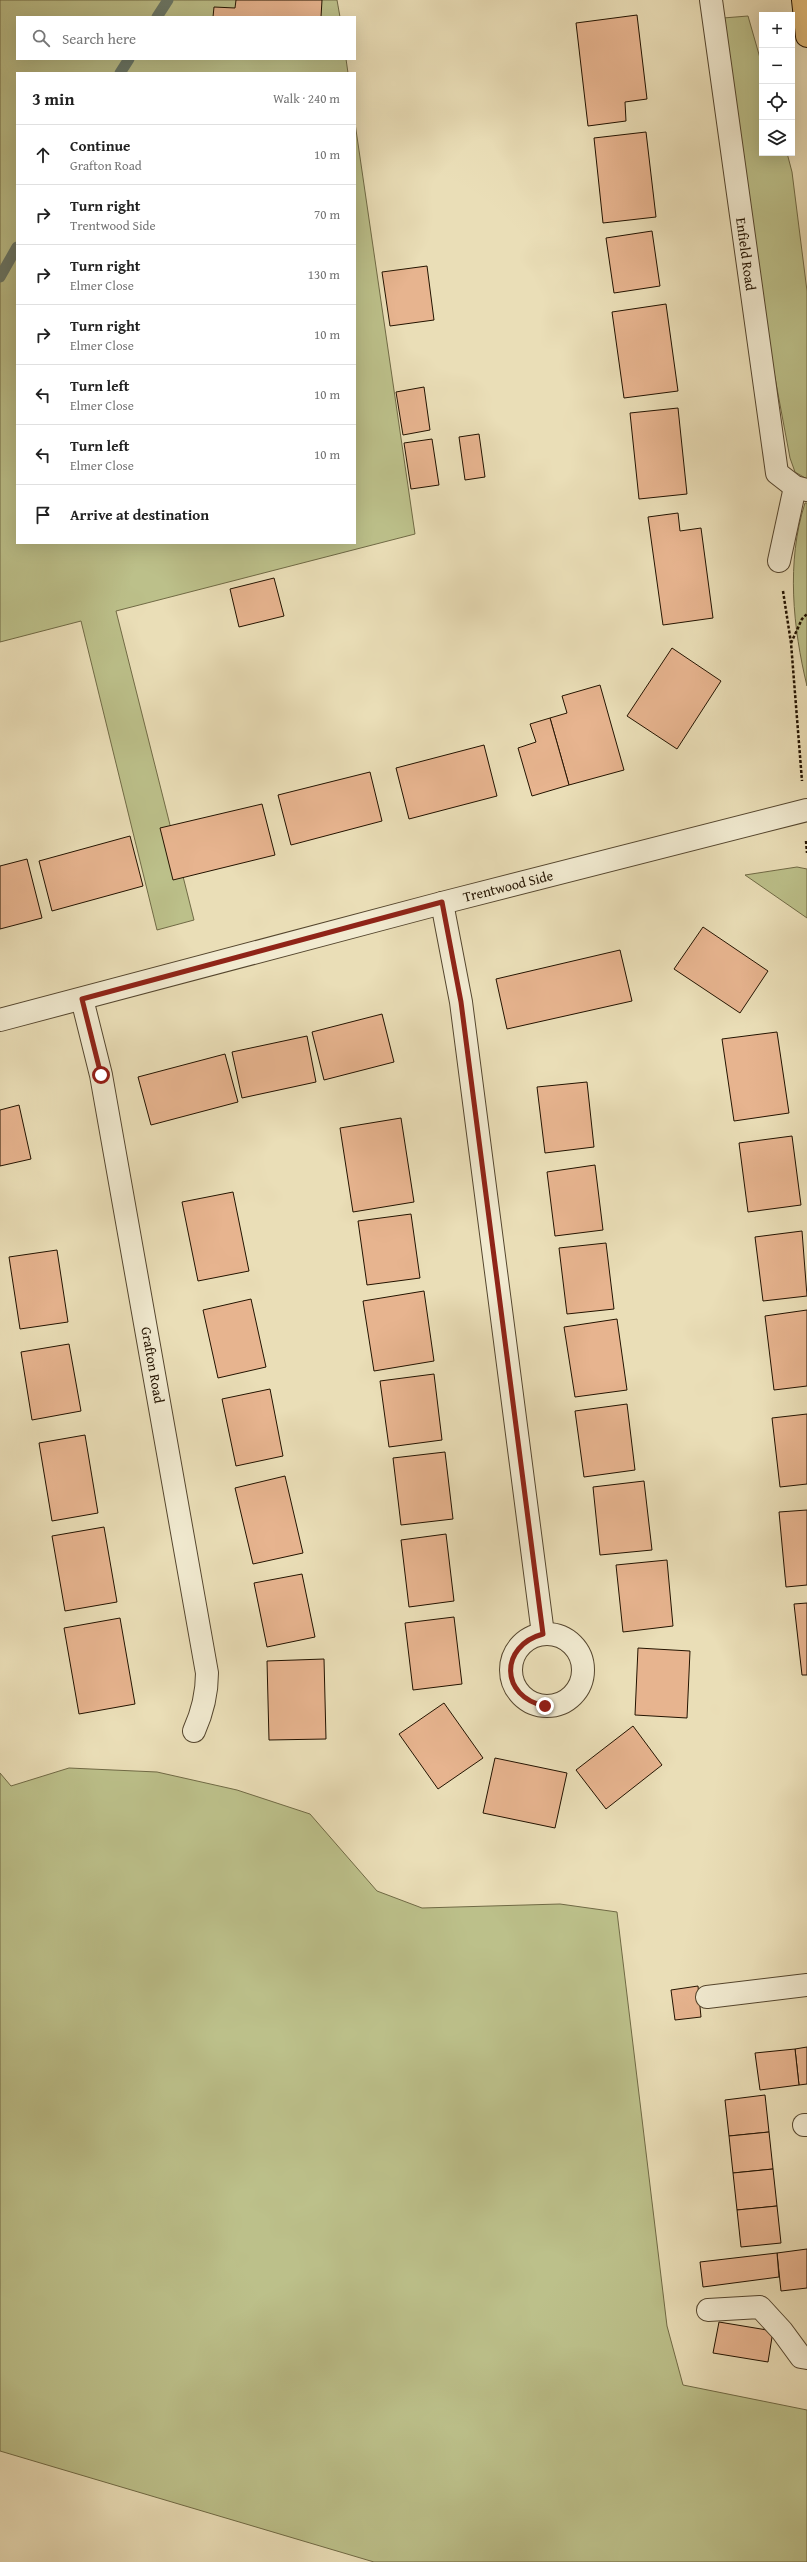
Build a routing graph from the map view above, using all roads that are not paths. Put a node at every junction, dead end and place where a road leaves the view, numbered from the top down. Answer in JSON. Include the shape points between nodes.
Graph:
{"nodes":[{"id":1,"x":711,"y":0,"type":"edge"},
{"id":2,"x":803,"y":0,"type":"edge"},
{"id":3,"x":807,"y":36,"type":"edge"},
{"id":4,"x":801,"y":489,"type":"edge"},
{"id":5,"x":779,"y":562,"type":"road end"},
{"id":6,"x":805,"y":810,"type":"edge"},
{"id":7,"x":442,"y":902,"type":"junction"},
{"id":8,"x":82,"y":999,"type":"junction"},
{"id":9,"x":0,"y":1020,"type":"edge"},
{"id":10,"x":543,"y":1634,"type":"dead end"},
{"id":11,"x":194,"y":1731,"type":"dead end"},
{"id":12,"x":807,"y":1985,"type":"edge"},
{"id":13,"x":707,"y":1997,"type":"dead end"},
{"id":14,"x":708,"y":2310,"type":"dead end"},
{"id":15,"x":807,"y":2358,"type":"edge"}],
"edges":[{"from":1,"to":4,"type":"street","name":"Enfield Road","via":[[777,473]]},
{"from":2,"to":3,"type":"main road"},
{"from":4,"to":5,"type":"street"},
{"from":6,"to":7,"type":"street","name":"Trentwood Side"},
{"from":7,"to":8,"type":"street","name":"Trentwood Side"},
{"from":7,"to":10,"type":"street","via":[[461,1002]]},
{"from":8,"to":9,"type":"street","name":"Trentwood Side"},
{"from":8,"to":11,"type":"street","name":"Grafton Road","via":[[101,1075],[208,1673],[204,1707]]},
{"from":12,"to":13,"type":"street"},
{"from":14,"to":15,"type":"street","via":[[760,2307],[801,2357]]}]}
